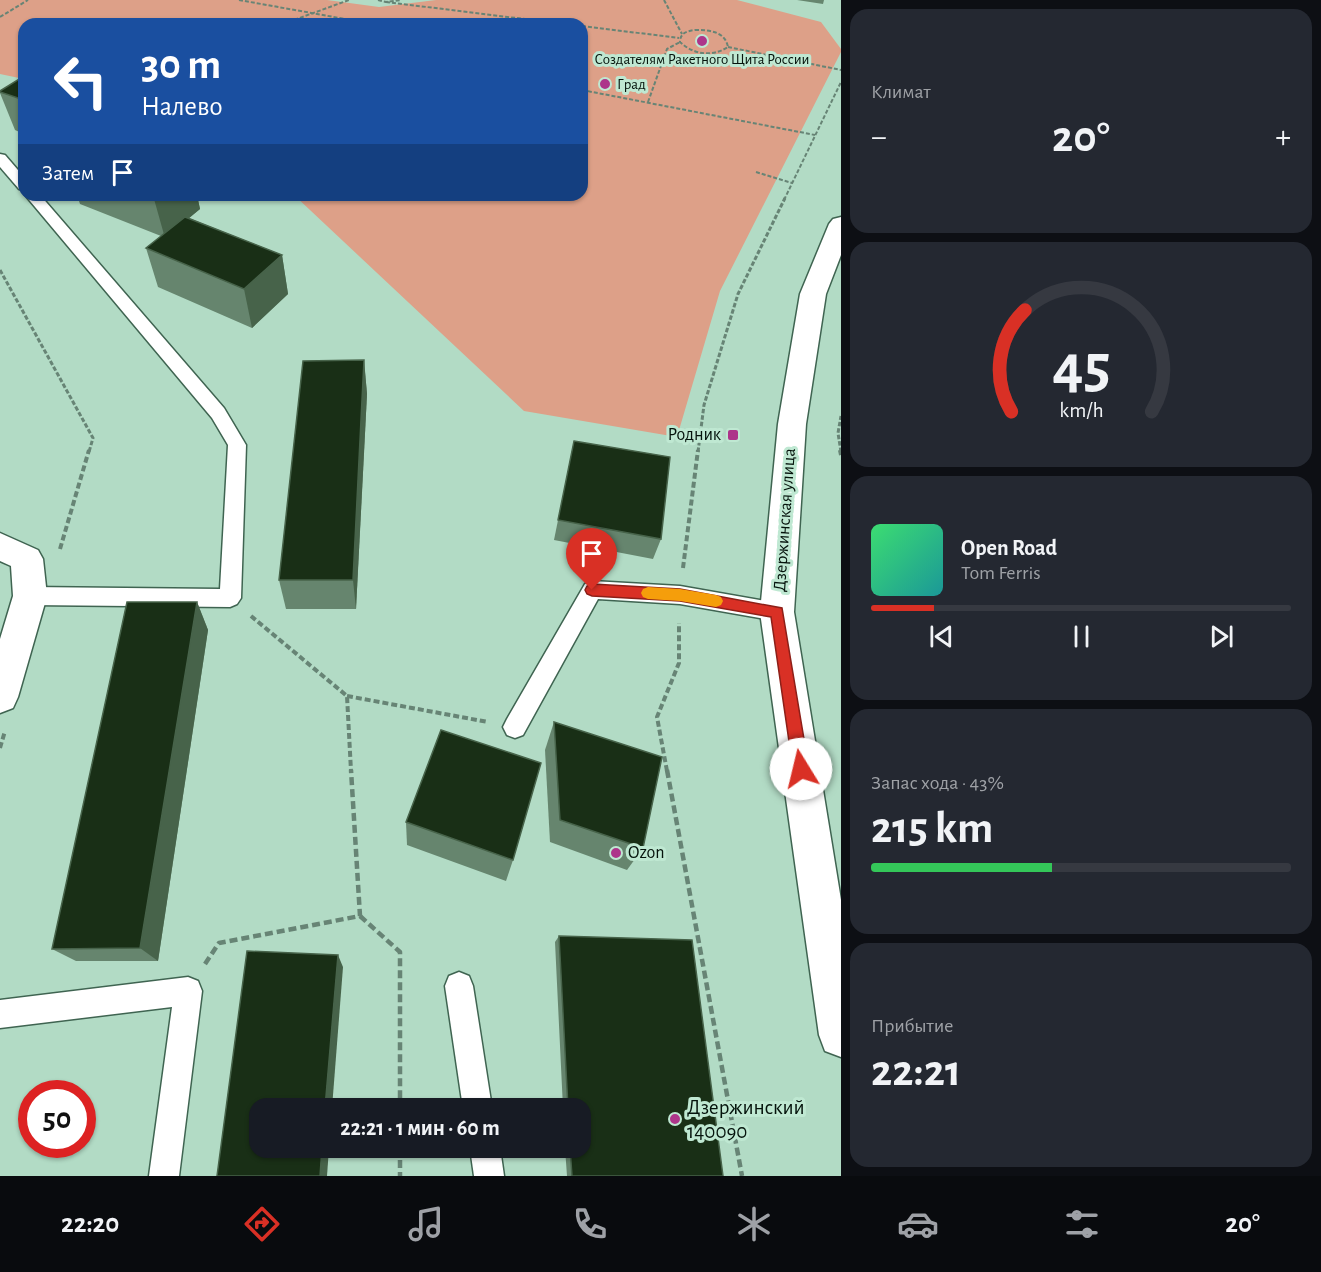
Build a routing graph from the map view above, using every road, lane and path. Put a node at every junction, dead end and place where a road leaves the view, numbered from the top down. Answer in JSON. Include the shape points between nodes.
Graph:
{"nodes":[{"id":1,"x":28,"y":0,"type":"edge"},
{"id":2,"x":239,"y":0,"type":"edge"},
{"id":3,"x":349,"y":0,"type":"edge"},
{"id":4,"x":378,"y":0,"type":"edge"},
{"id":5,"x":401,"y":0,"type":"edge"},
{"id":6,"x":664,"y":0,"type":"edge"},
{"id":7,"x":386,"y":2,"type":"junction"},
{"id":8,"x":311,"y":13,"type":"junction"},
{"id":9,"x":1,"y":16,"type":"edge"},
{"id":10,"x":298,"y":18,"type":"edge"},
{"id":11,"x":339,"y":18,"type":"edge"},
{"id":12,"x":516,"y":18,"type":"edge"},
{"id":13,"x":588,"y":27,"type":"edge"},
{"id":14,"x":682,"y":34,"type":"junction"},
{"id":15,"x":680,"y":40,"type":"junction"},
{"id":16,"x":728,"y":47,"type":"junction"},
{"id":17,"x":841,"y":70,"type":"edge"},
{"id":18,"x":588,"y":91,"type":"edge"},
{"id":19,"x":648,"y":102,"type":"junction"},
{"id":20,"x":815,"y":135,"type":"dead end"},
{"id":21,"x":0,"y":158,"type":"edge"},
{"id":22,"x":756,"y":172,"type":"dead end"},
{"id":23,"x":18,"y":179,"type":"edge"},
{"id":24,"x":792,"y":183,"type":"dead end"},
{"id":25,"x":37,"y":201,"type":"edge"},
{"id":26,"x":841,"y":224,"type":"edge"},
{"id":27,"x":0,"y":270,"type":"edge"},
{"id":28,"x":841,"y":416,"type":"edge"},
{"id":29,"x":841,"y":455,"type":"edge"},
{"id":30,"x":0,"y":546,"type":"edge"},
{"id":31,"x":38,"y":597,"type":"junction"},
{"id":32,"x":230,"y":598,"type":"junction"},
{"id":33,"x":777,"y":612,"type":"junction"},
{"id":34,"x":347,"y":696,"type":"junction"},
{"id":35,"x":3,"y":711,"type":"edge"},
{"id":36,"x":515,"y":727,"type":"joint"},
{"id":37,"x":0,"y":748,"type":"edge"},
{"id":38,"x":360,"y":916,"type":"junction"},
{"id":39,"x":459,"y":986,"type":"dead end"},
{"id":40,"x":188,"y":992,"type":"junction"},
{"id":41,"x":0,"y":1014,"type":"edge"},
{"id":42,"x":841,"y":1035,"type":"edge"},
{"id":43,"x":400,"y":1098,"type":"edge"},
{"id":44,"x":476,"y":1098,"type":"edge"},
{"id":45,"x":400,"y":1158,"type":"edge"},
{"id":46,"x":486,"y":1158,"type":"edge"},
{"id":47,"x":164,"y":1176,"type":"edge"},
{"id":48,"x":400,"y":1176,"type":"edge"},
{"id":49,"x":489,"y":1176,"type":"edge"}],
"edges":[{"from":1,"to":9,"type":"path"},
{"from":2,"to":8,"type":"path"},
{"from":3,"to":8,"type":"path"},
{"from":4,"to":7,"type":"path"},
{"from":5,"to":7,"type":"path"},
{"from":6,"to":14,"type":"path"},
{"from":7,"to":12,"type":"path"},
{"from":8,"to":10,"type":"path"},
{"from":8,"to":11,"type":"path"},
{"from":13,"to":15,"type":"path"},
{"from":14,"to":15,"type":"path"},
{"from":14,"to":16,"type":"path","via":[[695,30],[715,32],[728,41]]},
{"from":15,"to":16,"type":"path","via":[[689,50],[707,54]]},
{"from":15,"to":19,"type":"path","via":[[667,49]]},
{"from":16,"to":17,"type":"path"},
{"from":18,"to":19,"type":"path"},
{"from":19,"to":20,"type":"path"},
{"from":21,"to":23,"type":"lane"},
{"from":22,"to":24,"type":"path"},
{"from":25,"to":32,"type":"lane","via":[[218,413],[237,445]]},
{"from":26,"to":33,"type":"main road","name":"Дзержинская улица","via":[[813,294],[792,424]]},
{"from":27,"to":31,"type":"path","via":[[93,438]]},
{"from":28,"to":29,"type":"path"},
{"from":30,"to":31,"type":"main road","via":[[27,559]]},
{"from":31,"to":32,"type":"lane"},
{"from":31,"to":35,"type":"main road"},
{"from":32,"to":34,"type":"path"},
{"from":33,"to":36,"type":"lane","via":[[680,595],[592,590]]},
{"from":33,"to":42,"type":"main road","name":"Дзержинская улица"},
{"from":34,"to":36,"type":"path"},
{"from":34,"to":38,"type":"path"},
{"from":35,"to":37,"type":"path"},
{"from":38,"to":40,"type":"path","via":[[219,943]]},
{"from":38,"to":43,"type":"path","via":[[400,952]]},
{"from":39,"to":44,"type":"lane"},
{"from":40,"to":41,"type":"lane"},
{"from":40,"to":47,"type":"lane"},
{"from":45,"to":48,"type":"path"},
{"from":46,"to":49,"type":"lane"}]}
